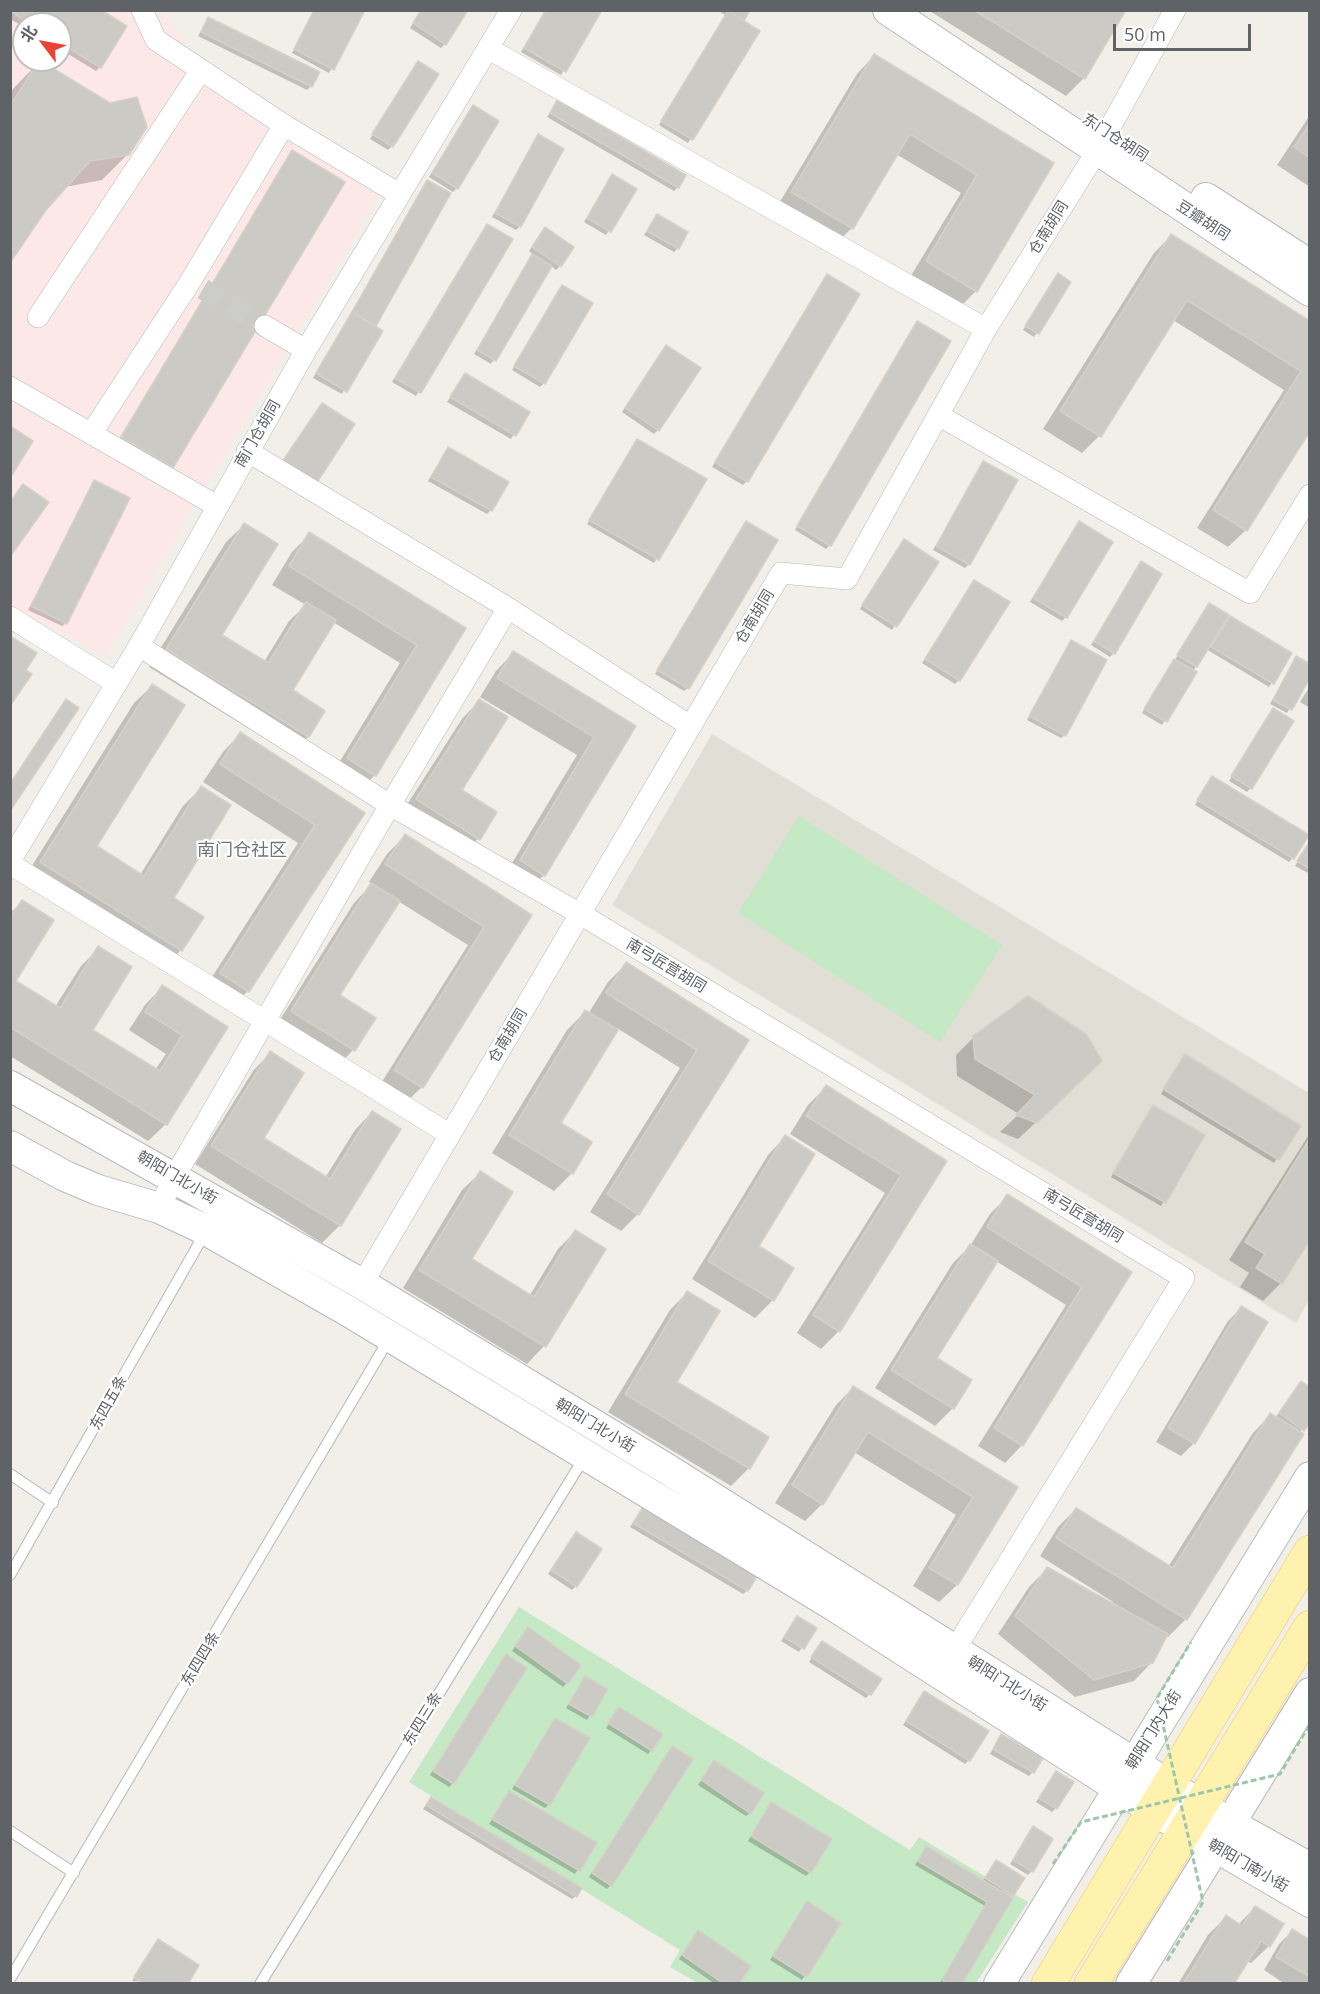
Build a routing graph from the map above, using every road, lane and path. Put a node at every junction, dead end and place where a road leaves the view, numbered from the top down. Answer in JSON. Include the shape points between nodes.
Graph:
{"nodes":[{"id":1,"x":142,"y":10,"type":"edge"},
{"id":2,"x":511,"y":10,"type":"edge"},
{"id":3,"x":888,"y":10,"type":"edge"},
{"id":4,"x":920,"y":10,"type":"edge"},
{"id":5,"x":1175,"y":10,"type":"edge"},
{"id":6,"x":489,"y":49,"type":"junction"},
{"id":7,"x":201,"y":70,"type":"junction"},
{"id":8,"x":284,"y":125,"type":"junction"},
{"id":9,"x":1102,"y":142,"type":"junction"},
{"id":10,"x":399,"y":194,"type":"junction"},
{"id":11,"x":1310,"y":265,"type":"edge"},
{"id":12,"x":1310,"y":291,"type":"edge"},
{"id":13,"x":38,"y":316,"type":"dead end"},
{"id":14,"x":265,"y":326,"type":"tunnel mouth"},
{"id":15,"x":986,"y":329,"type":"junction"},
{"id":16,"x":306,"y":350,"type":"junction"},
{"id":17,"x":10,"y":387,"type":"edge"},
{"id":18,"x":938,"y":415,"type":"junction"},
{"id":19,"x":91,"y":434,"type":"junction"},
{"id":20,"x":248,"y":451,"type":"junction"},
{"id":21,"x":1310,"y":495,"type":"edge"},
{"id":22,"x":217,"y":506,"type":"junction"},
{"id":23,"x":508,"y":608,"type":"junction"},
{"id":24,"x":10,"y":617,"type":"edge"},
{"id":25,"x":139,"y":646,"type":"junction"},
{"id":26,"x":116,"y":683,"type":"junction"},
{"id":27,"x":690,"y":726,"type":"junction"},
{"id":28,"x":390,"y":805,"type":"junction"},
{"id":29,"x":10,"y":863,"type":"edge"},
{"id":30,"x":582,"y":915,"type":"junction"},
{"id":31,"x":265,"y":1020,"type":"junction"},
{"id":32,"x":10,"y":1086,"type":"edge"},
{"id":33,"x":449,"y":1134,"type":"junction"},
{"id":34,"x":10,"y":1146,"type":"edge"},
{"id":35,"x":175,"y":1176,"type":"junction"},
{"id":36,"x":159,"y":1208,"type":"junction"},
{"id":37,"x":206,"y":1230,"type":"junction"},
{"id":38,"x":362,"y":1284,"type":"junction"},
{"id":39,"x":390,"y":1338,"type":"junction"},
{"id":40,"x":585,"y":1455,"type":"junction"},
{"id":41,"x":10,"y":1474,"type":"edge"},
{"id":42,"x":1310,"y":1477,"type":"edge"},
{"id":43,"x":53,"y":1503,"type":"junction"},
{"id":44,"x":1310,"y":1552,"type":"edge"},
{"id":45,"x":10,"y":1575,"type":"edge"},
{"id":46,"x":1310,"y":1627,"type":"edge"},
{"id":47,"x":1191,"y":1642,"type":"dead end"},
{"id":48,"x":947,"y":1663,"type":"junction"},
{"id":49,"x":1310,"y":1693,"type":"edge"},
{"id":50,"x":1310,"y":1724,"type":"edge"},
{"id":51,"x":1134,"y":1762,"type":"junction"},
{"id":52,"x":1118,"y":1787,"type":"junction"},
{"id":53,"x":1177,"y":1806,"type":"junction"},
{"id":54,"x":10,"y":1831,"type":"edge"},
{"id":55,"x":1222,"y":1835,"type":"junction"},
{"id":56,"x":1053,"y":1864,"type":"dead end"},
{"id":57,"x":1310,"y":1868,"type":"edge"},
{"id":58,"x":74,"y":1873,"type":"junction"},
{"id":59,"x":1310,"y":1902,"type":"edge"},
{"id":60,"x":1167,"y":1961,"type":"dead end"},
{"id":61,"x":10,"y":1979,"type":"edge"},
{"id":62,"x":260,"y":1983,"type":"edge"},
{"id":63,"x":999,"y":1983,"type":"edge"},
{"id":64,"x":1048,"y":1983,"type":"edge"},
{"id":65,"x":1091,"y":1983,"type":"edge"},
{"id":66,"x":1131,"y":1983,"type":"edge"}],
"edges":[{"from":1,"to":7,"type":"street","via":[[156,40]]},
{"from":2,"to":6,"type":"street","name":"南门仓胡同"},
{"from":3,"to":9,"type":"main road","name":"东门仓胡同"},
{"from":4,"to":9,"type":"main road","name":"东门仓胡同"},
{"from":5,"to":9,"type":"street","name":"仓南胡同"},
{"from":6,"to":10,"type":"street","name":"南门仓胡同"},
{"from":6,"to":15,"type":"street"},
{"from":7,"to":8,"type":"street"},
{"from":7,"to":13,"type":"street"},
{"from":8,"to":10,"type":"street"},
{"from":8,"to":19,"type":"street","via":[[196,286]]},
{"from":9,"to":11,"type":"main road","name":"东门仓胡同"},
{"from":9,"to":12,"type":"main road","name":"豆瓣胡同"},
{"from":9,"to":15,"type":"street","name":"仓南胡同"},
{"from":10,"to":16,"type":"street","name":"南门仓胡同"},
{"from":14,"to":16,"type":"street"},
{"from":15,"to":18,"type":"street","name":"仓南胡同"},
{"from":16,"to":20,"type":"street","name":"南门仓胡同"},
{"from":17,"to":19,"type":"street"},
{"from":18,"to":21,"type":"street","via":[[1250,593]]},
{"from":18,"to":27,"type":"street","name":"仓南胡同","via":[[847,579],[781,573]]},
{"from":19,"to":22,"type":"street"},
{"from":20,"to":22,"type":"street","name":"南门仓胡同"},
{"from":20,"to":23,"type":"street"},
{"from":22,"to":25,"type":"street","name":"南门仓胡同"},
{"from":23,"to":27,"type":"street"},
{"from":23,"to":28,"type":"street"},
{"from":24,"to":26,"type":"street"},
{"from":25,"to":26,"type":"street","name":"南门仓胡同"},
{"from":25,"to":28,"type":"street"},
{"from":26,"to":29,"type":"street","name":"南门仓胡同"},
{"from":27,"to":30,"type":"street","name":"仓南胡同"},
{"from":28,"to":30,"type":"street"},
{"from":28,"to":31,"type":"street"},
{"from":29,"to":31,"type":"street"},
{"from":30,"to":33,"type":"street","name":"仓南胡同"},
{"from":30,"to":48,"type":"street","name":"南弓匠营胡同","via":[[1184,1278]]},
{"from":31,"to":33,"type":"street"},
{"from":31,"to":35,"type":"street"},
{"from":32,"to":35,"type":"main road","name":"朝阳门北小街"},
{"from":33,"to":38,"type":"street","name":"仓南胡同"},
{"from":34,"to":36,"type":"main road","name":"朝阳门北小街","via":[[98,1190]]},
{"from":35,"to":36,"type":"street"},
{"from":35,"to":38,"type":"main road","name":"朝阳门北小街"},
{"from":36,"to":37,"type":"main road","name":"朝阳门北小街"},
{"from":37,"to":39,"type":"main road","name":"朝阳门北小街"},
{"from":37,"to":43,"type":"lane","name":"东四五条"},
{"from":38,"to":48,"type":"main road","name":"朝阳门北小街","via":[[667,1469]]},
{"from":39,"to":40,"type":"main road","name":"朝阳门北小街"},
{"from":39,"to":58,"type":"lane","name":"东四四条"},
{"from":40,"to":48,"type":"main road","name":"朝阳门北小街","via":[[836,1607]]},
{"from":40,"to":62,"type":"lane","name":"东四三条"},
{"from":41,"to":43,"type":"lane"},
{"from":42,"to":51,"type":"main road","name":"朝阳门内大街"},
{"from":43,"to":45,"type":"lane","name":"东四五条"},
{"from":44,"to":53,"type":"main road"},
{"from":46,"to":53,"type":"main road"},
{"from":47,"to":53,"type":"path","bridge":true,"via":[[1157,1698]]},
{"from":48,"to":51,"type":"main road","name":"朝阳门北小街"},
{"from":48,"to":52,"type":"main road","name":"朝阳门北小街"},
{"from":49,"to":55,"type":"main road"},
{"from":50,"to":53,"type":"path","bridge":true,"via":[[1281,1774]]},
{"from":51,"to":52,"type":"main road","name":"朝阳门内大街"},
{"from":51,"to":53,"type":"main road","name":"朝阳门北小街"},
{"from":52,"to":53,"type":"main road","name":"朝阳门北小街"},
{"from":52,"to":63,"type":"main road","name":"朝阳门内大街"},
{"from":53,"to":55,"type":"main road","name":"朝阳门南小街"},
{"from":53,"to":56,"type":"path","bridge":true,"via":[[1081,1822]]},
{"from":53,"to":60,"type":"path","bridge":true,"via":[[1203,1902]]},
{"from":53,"to":64,"type":"main road"},
{"from":53,"to":65,"type":"main road"},
{"from":54,"to":58,"type":"lane"},
{"from":55,"to":57,"type":"main road","name":"朝阳门南小街"},
{"from":55,"to":59,"type":"main road","name":"朝阳门南小街"},
{"from":55,"to":66,"type":"main road"},
{"from":58,"to":61,"type":"lane","name":"东四四条"}]}
